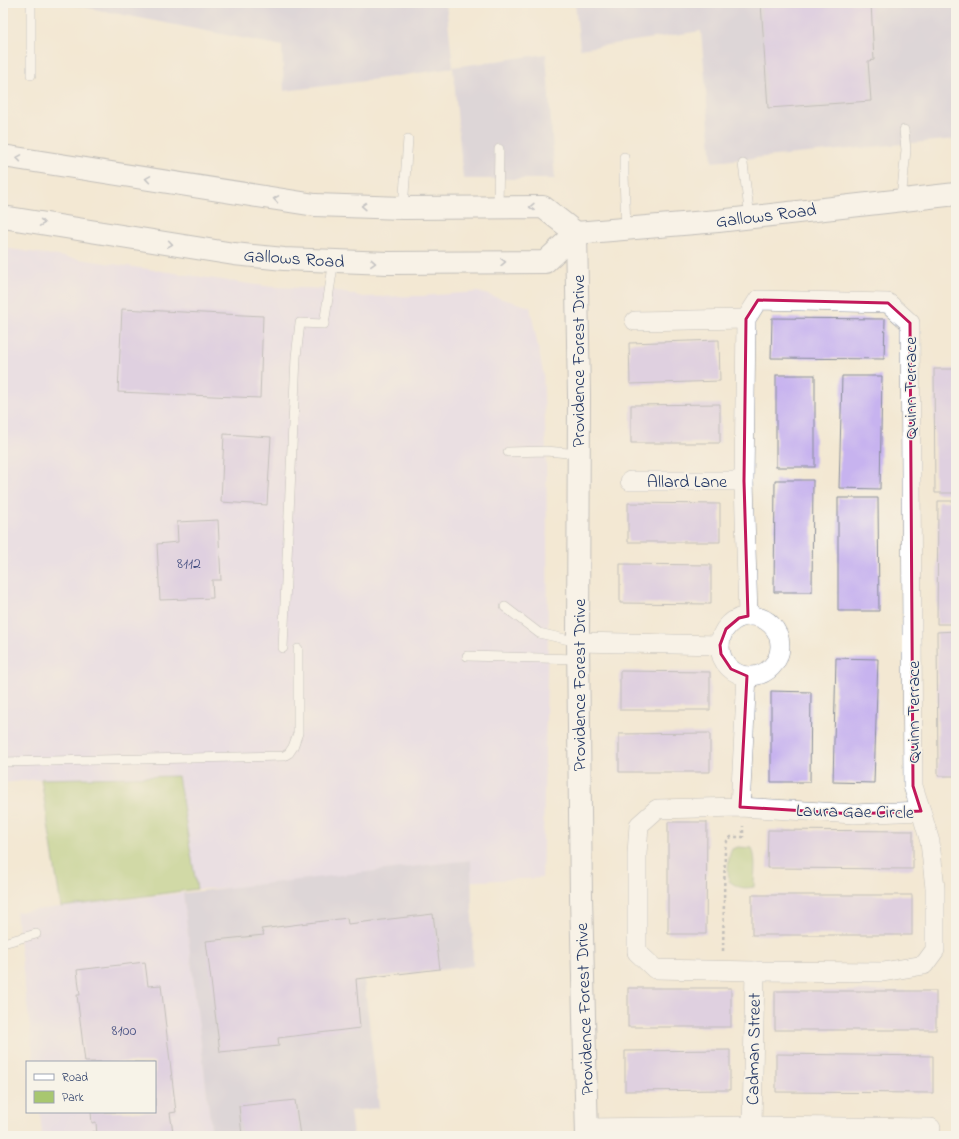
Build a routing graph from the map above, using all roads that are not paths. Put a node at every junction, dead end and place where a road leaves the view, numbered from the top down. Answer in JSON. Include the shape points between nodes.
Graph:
{"nodes":[{"id":1,"x":31,"y":3,"type":"edge"},
{"id":2,"x":31,"y":74,"type":"dead end"},
{"id":3,"x":904,"y":130,"type":"dead end"},
{"id":4,"x":408,"y":139,"type":"dead end"},
{"id":5,"x":500,"y":149,"type":"dead end"},
{"id":6,"x":3,"y":156,"type":"edge"},
{"id":7,"x":624,"y":156,"type":"dead end"},
{"id":8,"x":743,"y":164,"type":"dead end"},
{"id":9,"x":956,"y":194,"type":"edge"},
{"id":10,"x":901,"y":200,"type":"junction"},
{"id":11,"x":498,"y":207,"type":"junction"},
{"id":12,"x":403,"y":208,"type":"junction"},
{"id":13,"x":3,"y":217,"type":"edge"},
{"id":14,"x":750,"y":217,"type":"junction"},
{"id":15,"x":626,"y":229,"type":"junction"},
{"id":16,"x":576,"y":233,"type":"junction"},
{"id":17,"x":334,"y":260,"type":"junction"},
{"id":18,"x":746,"y":319,"type":"junction"},
{"id":19,"x":635,"y":321,"type":"dead end"},
{"id":20,"x":508,"y":452,"type":"dead end"},
{"id":21,"x":578,"y":454,"type":"junction"},
{"id":22,"x":630,"y":481,"type":"dead end"},
{"id":23,"x":744,"y":481,"type":"junction"},
{"id":24,"x":505,"y":607,"type":"dead end"},
{"id":25,"x":748,"y":616,"type":"junction"},
{"id":26,"x":720,"y":645,"type":"junction"},
{"id":27,"x":283,"y":648,"type":"dead end"},
{"id":28,"x":298,"y":649,"type":"dead end"},
{"id":29,"x":578,"y":651,"type":"junction"},
{"id":30,"x":467,"y":656,"type":"dead end"},
{"id":31,"x":747,"y":676,"type":"junction"},
{"id":32,"x":3,"y":762,"type":"edge"},
{"id":33,"x":742,"y":807,"type":"junction"},
{"id":34,"x":921,"y":811,"type":"junction"},
{"id":35,"x":36,"y":934,"type":"dead end"},
{"id":36,"x":3,"y":943,"type":"edge"},
{"id":37,"x":755,"y":971,"type":"junction"},
{"id":38,"x":752,"y":1126,"type":"junction"},
{"id":39,"x":931,"y":1128,"type":"dead end"},
{"id":40,"x":587,"y":1132,"type":"edge"},
{"id":41,"x":880,"y":1132,"type":"edge"}],
"edges":[{"from":1,"to":2,"type":"lane"},
{"from":3,"to":10,"type":"lane","via":[[906,150]]},
{"from":4,"to":12,"type":"lane"},
{"from":5,"to":11,"type":"lane"},
{"from":12,"to":6,"type":"main road","one_way":true,"via":[[315,205]]},
{"from":7,"to":15,"type":"lane"},
{"from":8,"to":14,"type":"lane"},
{"from":9,"to":10,"type":"main road","name":"Gallows Road"},
{"from":10,"to":14,"type":"main road","name":"Gallows Road"},
{"from":11,"to":12,"type":"main road"},
{"from":16,"to":11,"type":"main road","one_way":true,"via":[[543,207]]},
{"from":13,"to":17,"type":"main road","name":"Gallows Road","one_way":true,"via":[[234,254]]},
{"from":14,"to":15,"type":"main road","name":"Gallows Road"},
{"from":15,"to":16,"type":"main road","name":"Gallows Road"},
{"from":17,"to":16,"type":"main road","name":"Gallows Road","one_way":true,"via":[[388,263],[545,262]]},
{"from":16,"to":21,"type":"main road","name":"Providence Forest Drive"},
{"from":17,"to":27,"type":"lane","via":[[324,324],[300,323]]},
{"from":18,"to":19,"type":"street"},
{"from":18,"to":23,"type":"street"},
{"from":18,"to":34,"type":"street","name":"Quinn Terrace","via":[[758,300],[888,303],[910,323],[913,786]]},
{"from":20,"to":21,"type":"lane","via":[[546,451]]},
{"from":21,"to":29,"type":"main road","name":"Providence Forest Drive"},
{"from":22,"to":23,"type":"street","name":"Allard Lane"},
{"from":23,"to":25,"type":"street"},
{"from":24,"to":29,"type":"lane","via":[[539,633]]},
{"from":25,"to":26,"type":"street","via":[[732,622],[722,636]]},
{"from":25,"to":31,"type":"street","via":[[758,616],[767,620],[779,636],[781,646],[774,665],[757,676]]},
{"from":26,"to":29,"type":"street"},
{"from":26,"to":31,"type":"street","via":[[721,654],[731,669]]},
{"from":28,"to":32,"type":"lane","via":[[298,733],[293,747],[284,756]]},
{"from":29,"to":30,"type":"lane"},
{"from":29,"to":40,"type":"main road","name":"Providence Forest Drive"},
{"from":31,"to":33,"type":"street"},
{"from":33,"to":34,"type":"street","name":"Laura Gae Circle","via":[[854,814]]},
{"from":33,"to":37,"type":"street","name":"Laura Gae Circle","via":[[657,809],[639,824],[637,952],[655,969]]},
{"from":34,"to":37,"type":"street","name":"Laura Gae Circle","via":[[930,842],[934,888],[935,950],[924,965],[883,972]]},
{"from":35,"to":36,"type":"lane"},
{"from":37,"to":38,"type":"street","name":"Cadman Street"},
{"from":38,"to":40,"type":"street"},
{"from":38,"to":41,"type":"street"},
{"from":39,"to":41,"type":"street"}]}
